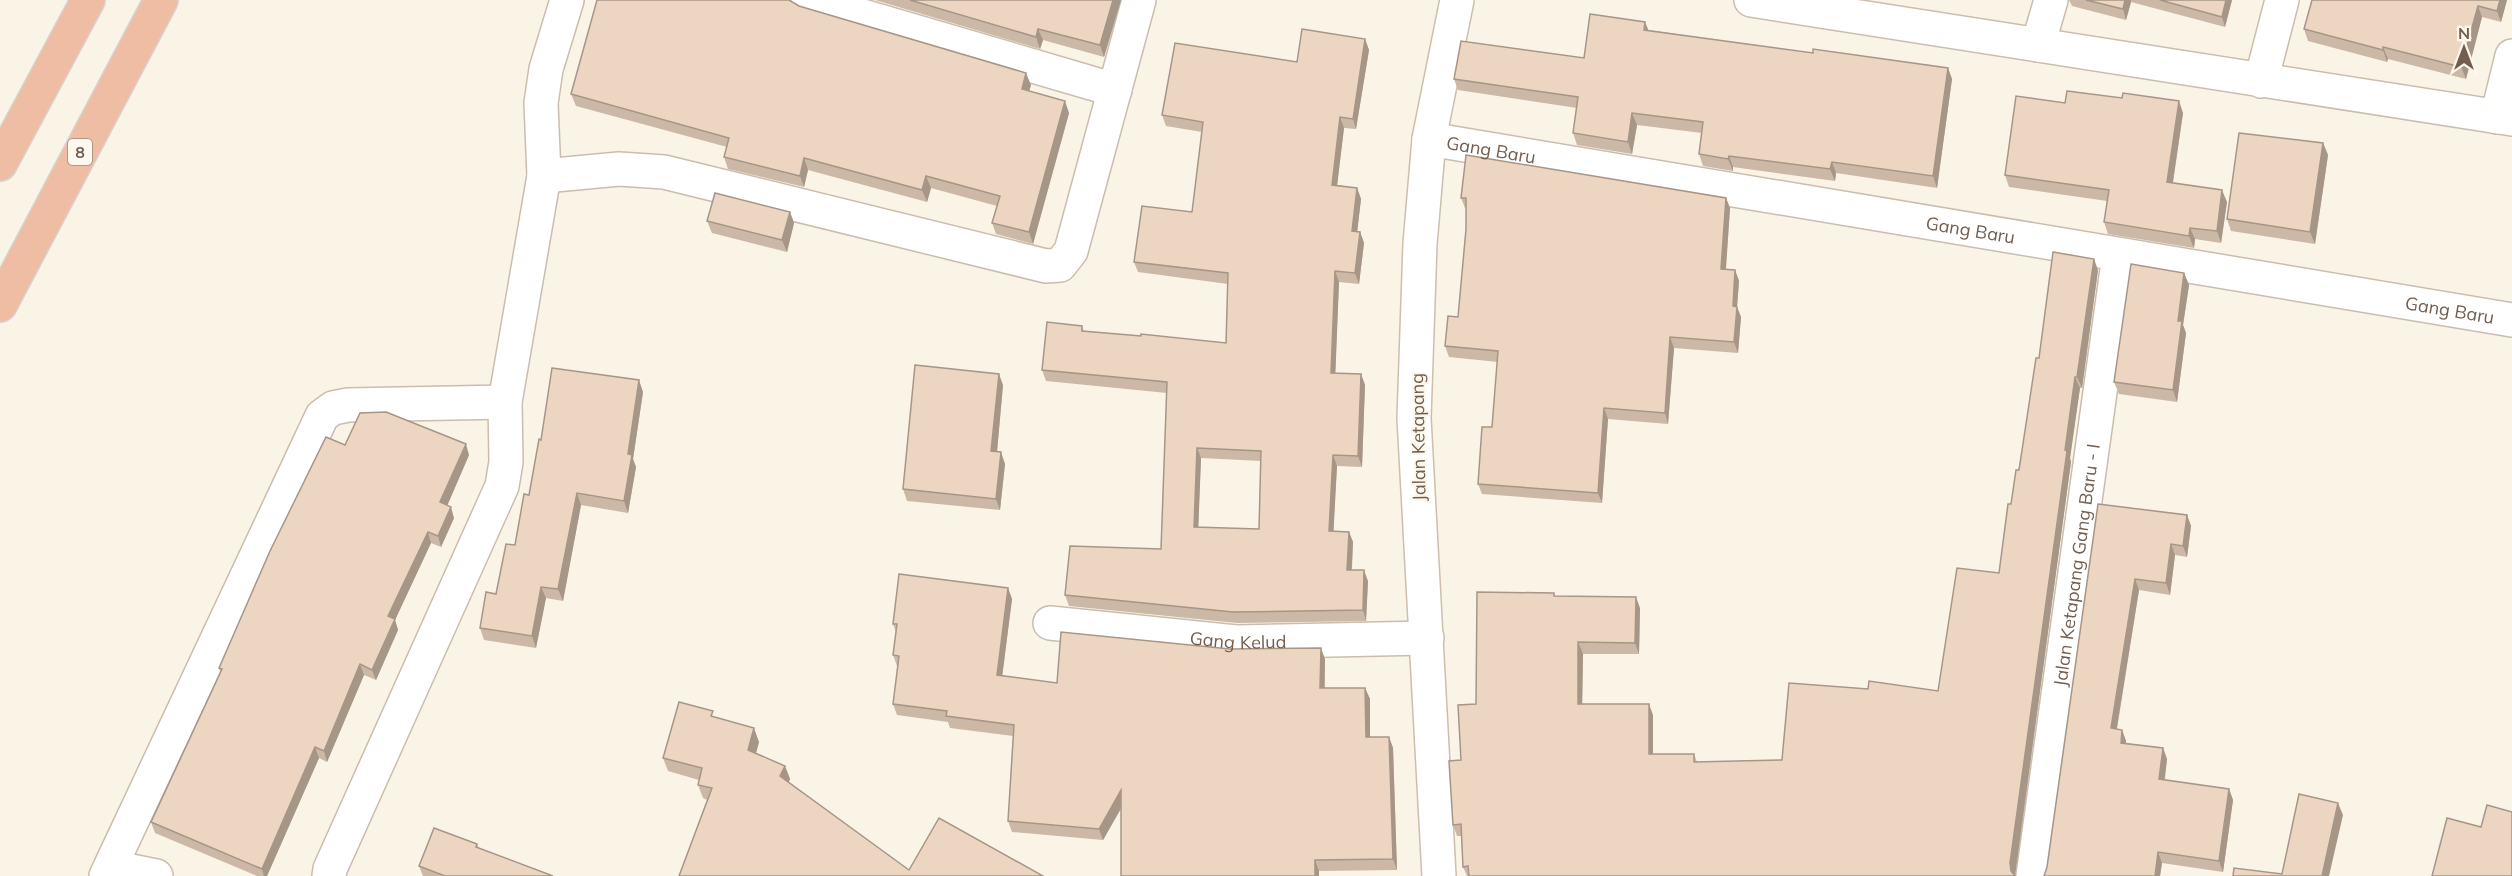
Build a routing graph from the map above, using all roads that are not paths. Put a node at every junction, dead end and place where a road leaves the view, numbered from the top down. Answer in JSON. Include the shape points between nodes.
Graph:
{"nodes":[{"id":1,"x":88,"y":0,"type":"edge"},
{"id":2,"x":161,"y":0,"type":"edge"},
{"id":3,"x":567,"y":0,"type":"edge"},
{"id":4,"x":808,"y":0,"type":"edge"},
{"id":5,"x":1139,"y":0,"type":"edge"},
{"id":6,"x":1457,"y":0,"type":"edge"},
{"id":7,"x":1751,"y":0,"type":"edge"},
{"id":8,"x":2051,"y":0,"type":"edge"},
{"id":9,"x":2282,"y":0,"type":"edge"},
{"id":10,"x":1867,"y":9,"type":"edge"},
{"id":11,"x":2038,"y":45,"type":"junction"},
{"id":12,"x":2512,"y":56,"type":"edge"},
{"id":13,"x":2261,"y":81,"type":"junction"},
{"id":14,"x":1115,"y":90,"type":"junction"},
{"id":15,"x":2504,"y":118,"type":"edge"},
{"id":16,"x":1430,"y":139,"type":"junction"},
{"id":17,"x":0,"y":164,"type":"edge"},
{"id":18,"x":544,"y":176,"type":"junction"},
{"id":19,"x":2119,"y":255,"type":"junction"},
{"id":20,"x":0,"y":305,"type":"edge"},
{"id":21,"x":2512,"y":321,"type":"edge"},
{"id":22,"x":505,"y":402,"type":"junction"},
{"id":23,"x":1050,"y":623,"type":"dead end"},
{"id":24,"x":1427,"y":638,"type":"junction"},
{"id":25,"x":108,"y":871,"type":"edge"},
{"id":26,"x":156,"y":876,"type":"edge"},
{"id":27,"x":329,"y":876,"type":"edge"},
{"id":28,"x":1439,"y":876,"type":"edge"},
{"id":29,"x":2033,"y":876,"type":"edge"}],
"edges":[{"from":1,"to":17,"type":"highway"},
{"from":2,"to":20,"type":"highway","number":"8"},
{"from":3,"to":18,"type":"street","via":[[546,69],[541,103]]},
{"from":4,"to":14,"type":"street"},
{"from":5,"to":14,"type":"street"},
{"from":6,"to":16,"type":"street","name":"Jalan Ketapang"},
{"from":7,"to":10,"type":"street"},
{"from":8,"to":11,"type":"street"},
{"from":9,"to":13,"type":"street"},
{"from":10,"to":11,"type":"street"},
{"from":11,"to":13,"type":"street"},
{"from":12,"to":15,"type":"street"},
{"from":13,"to":15,"type":"street"},
{"from":14,"to":18,"type":"street","via":[[1071,252],[1059,265],[1035,263],[663,172],[619,169]]},
{"from":16,"to":19,"type":"street","name":"Gang Baru"},
{"from":16,"to":24,"type":"street","name":"Jalan Ketapang","via":[[1420,244],[1414,418]]},
{"from":18,"to":22,"type":"street"},
{"from":19,"to":21,"type":"street","name":"Gang Baru"},
{"from":19,"to":29,"type":"street","name":"Jalan Ketapang Gang Baru - I"},
{"from":22,"to":25,"type":"street","via":[[348,405],[333,408],[322,416]]},
{"from":22,"to":27,"type":"street","via":[[506,462],[502,486]]},
{"from":23,"to":24,"type":"street","name":"Gang Kelud","via":[[1236,642]]},
{"from":24,"to":28,"type":"street","name":"Jalan Ketapang"},
{"from":25,"to":26,"type":"street"}]}
